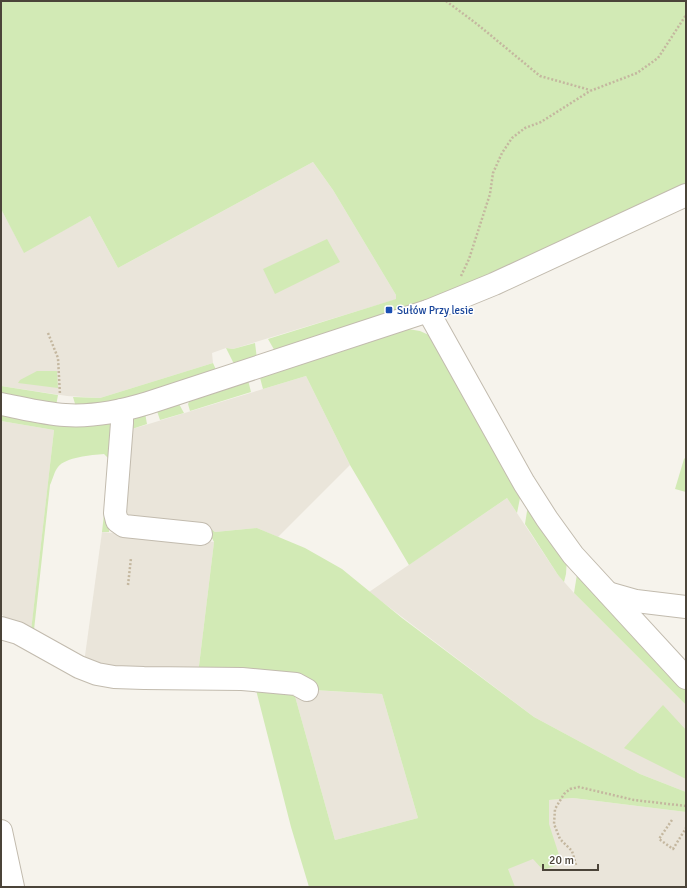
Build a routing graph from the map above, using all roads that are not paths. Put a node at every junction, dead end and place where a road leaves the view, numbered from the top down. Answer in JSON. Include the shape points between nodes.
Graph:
{"nodes":[{"id":1,"x":686,"y":195,"type":"edge"},
{"id":2,"x":438,"y":307,"type":"junction"},
{"id":3,"x":1,"y":404,"type":"edge"},
{"id":4,"x":122,"y":410,"type":"junction"},
{"id":5,"x":200,"y":534,"type":"dead end"},
{"id":6,"x":608,"y":593,"type":"junction"},
{"id":7,"x":686,"y":607,"type":"edge"},
{"id":8,"x":1,"y":628,"type":"edge"},
{"id":9,"x":686,"y":678,"type":"edge"},
{"id":10,"x":307,"y":690,"type":"dead end"},
{"id":11,"x":1,"y":830,"type":"edge"},
{"id":12,"x":13,"y":887,"type":"edge"}],
"edges":[{"from":1,"to":2,"type":"street","via":[[575,248]]},
{"from":2,"to":4,"type":"street"},
{"from":2,"to":6,"type":"street","via":[[524,483],[573,555]]},
{"from":3,"to":4,"type":"street","via":[[67,416]]},
{"from":4,"to":5,"type":"street","via":[[115,513],[117,521],[124,526]]},
{"from":6,"to":7,"type":"street","via":[[636,601]]},
{"from":6,"to":9,"type":"street"},
{"from":8,"to":10,"type":"street","via":[[97,674],[114,677],[242,679],[296,684]]},
{"from":11,"to":12,"type":"street"}]}
